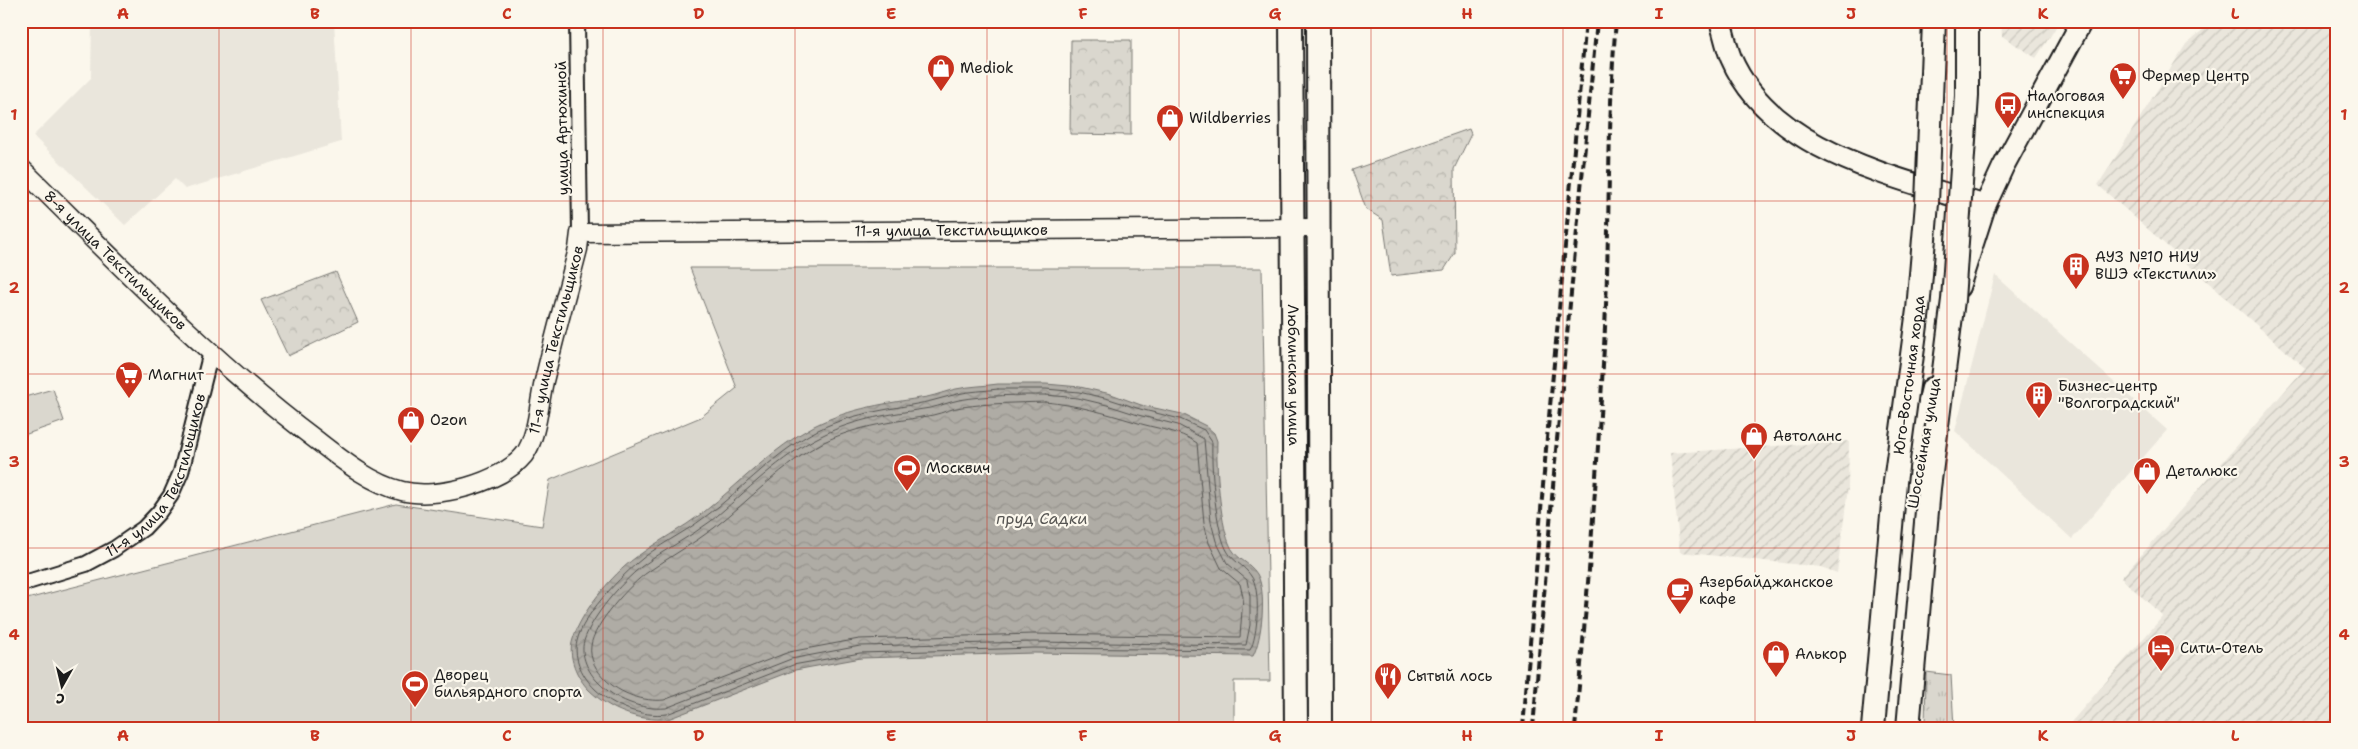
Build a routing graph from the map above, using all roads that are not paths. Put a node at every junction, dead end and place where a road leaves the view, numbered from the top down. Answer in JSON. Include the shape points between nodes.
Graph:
{"nodes":[{"id":1,"x":577,"y":21,"type":"edge"},
{"id":2,"x":1290,"y":21,"type":"edge"},
{"id":3,"x":1318,"y":21,"type":"edge"},
{"id":4,"x":1720,"y":21,"type":"edge"},
{"id":5,"x":1934,"y":21,"type":"edge"},
{"id":6,"x":1967,"y":21,"type":"edge"},
{"id":7,"x":2082,"y":21,"type":"edge"},
{"id":8,"x":21,"y":168,"type":"edge"},
{"id":9,"x":1985,"y":206,"type":"junction"},
{"id":10,"x":1318,"y":228,"type":"junction"},
{"id":11,"x":1292,"y":230,"type":"junction"},
{"id":12,"x":580,"y":233,"type":"junction"},
{"id":13,"x":211,"y":352,"type":"junction"},
{"id":14,"x":21,"y":584,"type":"edge"},
{"id":15,"x":1296,"y":728,"type":"edge"},
{"id":16,"x":1320,"y":728,"type":"edge"},
{"id":17,"x":1873,"y":728,"type":"edge"},
{"id":18,"x":1890,"y":728,"type":"edge"},
{"id":19,"x":1908,"y":728,"type":"edge"}],
"edges":[{"from":1,"to":12,"type":"street","name":"улица Артюхиной"},
{"from":2,"to":11,"type":"main road","name":"Люблинская улица"},
{"from":3,"to":10,"type":"main road","name":"Люблинская улица"},
{"from":4,"to":9,"type":"main road","via":[[1731,58],[1749,88],[1776,118],[1812,143],[1859,164]]},
{"from":5,"to":17,"type":"main road","name":"Юго-Восточная хорда","bridge":true,"via":[[1927,203],[1918,310],[1894,482]]},
{"from":6,"to":19,"type":"main road","bridge":true,"via":[[1967,96],[1954,290],[1930,488]]},
{"from":7,"to":9,"type":"main road","name":"Шоссейная улица"},
{"from":8,"to":13,"type":"street","name":"8-я улица Текстильщиков"},
{"from":9,"to":18,"type":"main road","name":"Шоссейная улица","via":[[1950,315],[1929,402],[1908,543]]},
{"from":10,"to":11,"type":"street","name":"11-я улица Текстильщиков"},
{"from":10,"to":16,"type":"main road","name":"Люблинская улица"},
{"from":11,"to":12,"type":"street","name":"11-я улица Текстильщиков"},
{"from":11,"to":15,"type":"main road","name":"Люблинская улица"},
{"from":12,"to":13,"type":"street","name":"11-я улица Текстильщиков","via":[[535,426],[525,453],[503,472],[457,490],[437,494],[403,491],[350,465],[287,418]]},
{"from":13,"to":14,"type":"street","name":"11-я улица Текстильщиков","via":[[181,472],[159,512],[144,528],[114,550],[86,564]]}]}
